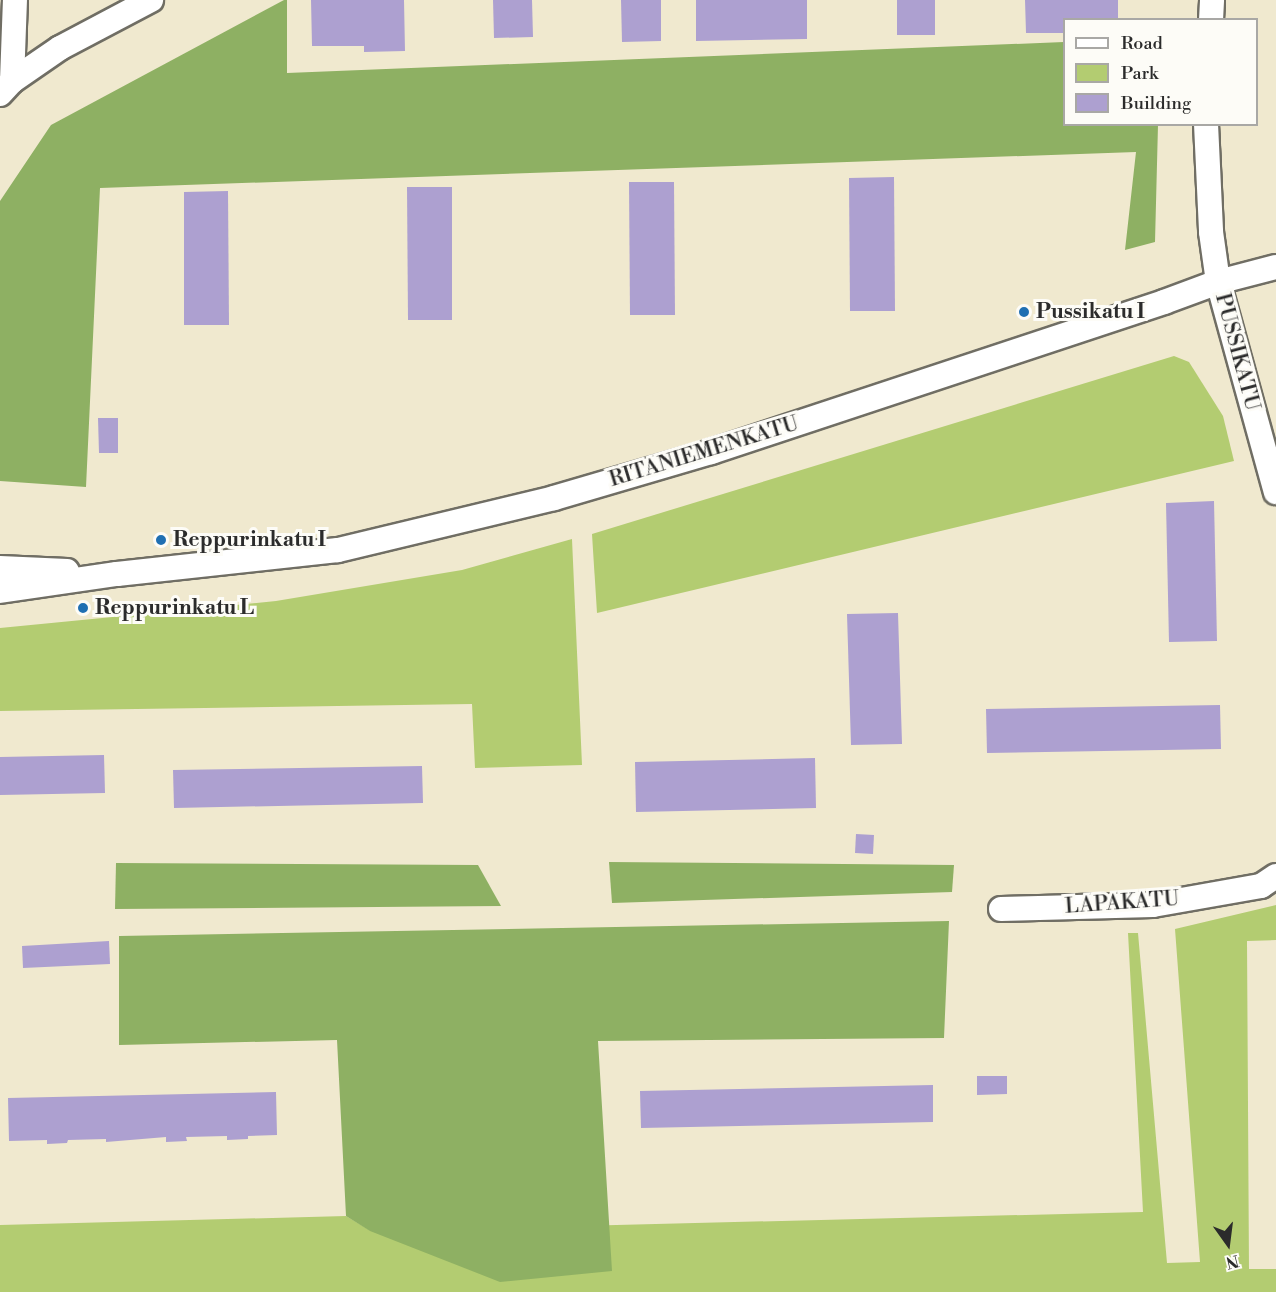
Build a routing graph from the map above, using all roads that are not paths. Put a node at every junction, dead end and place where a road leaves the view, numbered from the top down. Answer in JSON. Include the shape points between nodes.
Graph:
{"nodes":[{"id":1,"x":15,"y":0,"type":"edge"},
{"id":2,"x":151,"y":0,"type":"edge"},
{"id":3,"x":1212,"y":0,"type":"edge"},
{"id":4,"x":1211,"y":18,"type":"edge"},
{"id":5,"x":6,"y":88,"type":"edge"},
{"id":6,"x":1206,"y":126,"type":"edge"},
{"id":7,"x":1276,"y":267,"type":"edge"},
{"id":8,"x":1218,"y":282,"type":"junction"},
{"id":9,"x":1276,"y":492,"type":"edge"},
{"id":10,"x":0,"y":568,"type":"edge"},
{"id":11,"x":117,"y":574,"type":"junction"},
{"id":12,"x":0,"y":591,"type":"edge"},
{"id":13,"x":1276,"y":876,"type":"edge"},
{"id":14,"x":1001,"y":909,"type":"dead end"}],
"edges":[{"from":1,"to":5,"type":"street"},
{"from":2,"to":5,"type":"street","via":[[60,48]]},
{"from":3,"to":4,"type":"street"},
{"from":6,"to":8,"type":"street","name":"PUSSIKATU","via":[[1211,232]]},
{"from":7,"to":8,"type":"street","name":"RITANIEMENKATU"},
{"from":8,"to":9,"type":"street","name":"PUSSIKATU"},
{"from":8,"to":11,"type":"street","name":"RITANIEMENKATU","via":[[711,452],[554,498],[338,550]]},
{"from":10,"to":11,"type":"street","name":"RITANIEMENKATU"},
{"from":11,"to":12,"type":"street","name":"RITANIEMENKATU"},
{"from":13,"to":14,"type":"street","name":"LAPAKATU","via":[[1261,886],[1153,905]]}]}
